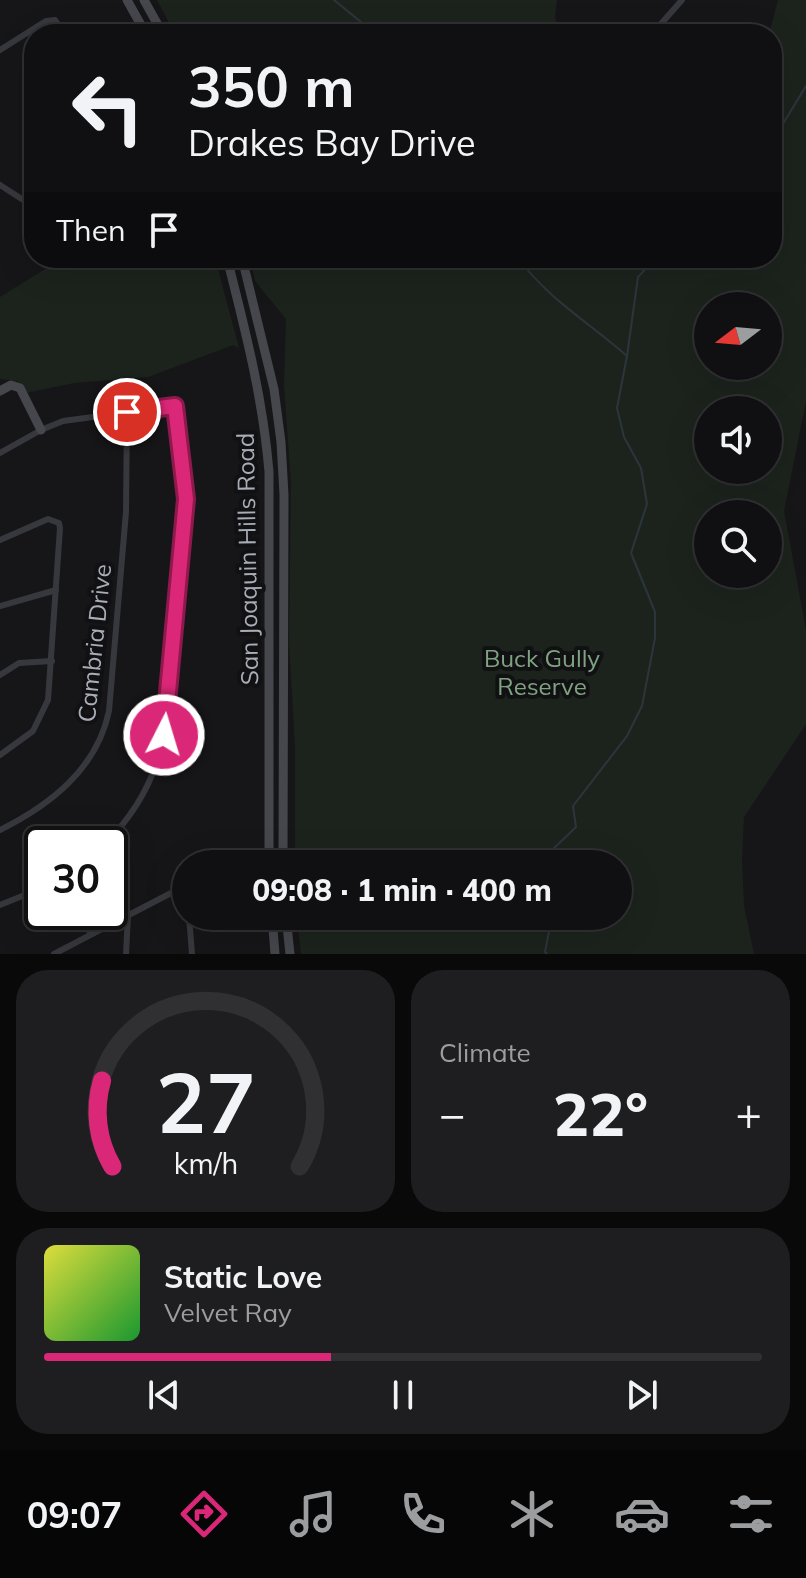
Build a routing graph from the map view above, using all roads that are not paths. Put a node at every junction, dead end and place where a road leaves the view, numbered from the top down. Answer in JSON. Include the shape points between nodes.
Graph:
{"nodes":[{"id":1,"x":127,"y":0,"type":"edge"},
{"id":2,"x":144,"y":0,"type":"edge"},
{"id":3,"x":682,"y":0,"type":"edge"},
{"id":4,"x":140,"y":24,"type":"edge"},
{"id":5,"x":157,"y":24,"type":"edge"},
{"id":6,"x":661,"y":24,"type":"edge"},
{"id":7,"x":24,"y":35,"type":"edge"},
{"id":8,"x":0,"y":50,"type":"edge"},
{"id":9,"x":0,"y":185,"type":"edge"},
{"id":10,"x":24,"y":201,"type":"edge"},
{"id":11,"x":230,"y":268,"type":"edge"},
{"id":12,"x":244,"y":268,"type":"edge"},
{"id":13,"x":0,"y":391,"type":"edge"},
{"id":14,"x":127,"y":412,"type":"junction"},
{"id":15,"x":41,"y":430,"type":"junction"},
{"id":16,"x":0,"y":453,"type":"edge"},
{"id":17,"x":0,"y":540,"type":"edge"},
{"id":18,"x":56,"y":590,"type":"junction"},
{"id":19,"x":0,"y":606,"type":"edge"},
{"id":20,"x":52,"y":661,"type":"junction"},
{"id":21,"x":0,"y":675,"type":"edge"},
{"id":22,"x":0,"y":755,"type":"edge"},
{"id":23,"x":121,"y":826,"type":"edge"},
{"id":24,"x":0,"y":830,"type":"edge"},
{"id":25,"x":269,"y":850,"type":"edge"},
{"id":26,"x":283,"y":850,"type":"edge"},
{"id":27,"x":172,"y":893,"type":"edge"},
{"id":28,"x":24,"y":895,"type":"edge"},
{"id":29,"x":0,"y":905,"type":"edge"},
{"id":30,"x":128,"y":915,"type":"edge"},
{"id":31,"x":89,"y":930,"type":"edge"},
{"id":32,"x":99,"y":930,"type":"edge"},
{"id":33,"x":127,"y":930,"type":"edge"},
{"id":34,"x":190,"y":930,"type":"edge"},
{"id":35,"x":273,"y":930,"type":"edge"},
{"id":36,"x":287,"y":930,"type":"edge"},
{"id":37,"x":91,"y":934,"type":"junction"},
{"id":38,"x":54,"y":954,"type":"edge"},
{"id":39,"x":126,"y":954,"type":"edge"},
{"id":40,"x":192,"y":954,"type":"edge"},
{"id":41,"x":275,"y":954,"type":"edge"},
{"id":42,"x":290,"y":954,"type":"edge"}],
"edges":[{"from":1,"to":4,"type":"main road"},
{"from":2,"to":5,"type":"main road"},
{"from":3,"to":6,"type":"street"},
{"from":7,"to":8,"type":"street"},
{"from":9,"to":10,"type":"street"},
{"from":11,"to":25,"type":"main road","name":"San Joaquin Hills Road","via":[[257,378],[269,472]]},
{"from":12,"to":26,"type":"main road","name":"San Joaquin Hills Road","via":[[270,370],[281,442]]},
{"from":13,"to":15,"type":"main road","via":[[20,388]]},
{"from":14,"to":15,"type":"street","via":[[75,418]]},
{"from":14,"to":23,"type":"street","via":[[175,406],[186,499],[164,735],[144,794]]},
{"from":14,"to":24,"type":"street","name":"Cambria Drive","via":[[126,512],[103,734],[86,765],[64,788]]},
{"from":15,"to":16,"type":"street"},
{"from":17,"to":18,"type":"street","via":[[54,520],[60,528]]},
{"from":18,"to":19,"type":"street"},
{"from":18,"to":20,"type":"street"},
{"from":20,"to":21,"type":"street","via":[[26,661]]},
{"from":20,"to":22,"type":"street","via":[[40,722]]},
{"from":27,"to":30,"type":"street"},
{"from":28,"to":29,"type":"street"},
{"from":31,"to":37,"type":"street"},
{"from":32,"to":37,"type":"street"},
{"from":33,"to":39,"type":"street"},
{"from":34,"to":40,"type":"street"},
{"from":35,"to":41,"type":"main road"},
{"from":36,"to":42,"type":"main road"},
{"from":37,"to":38,"type":"street"}]}
